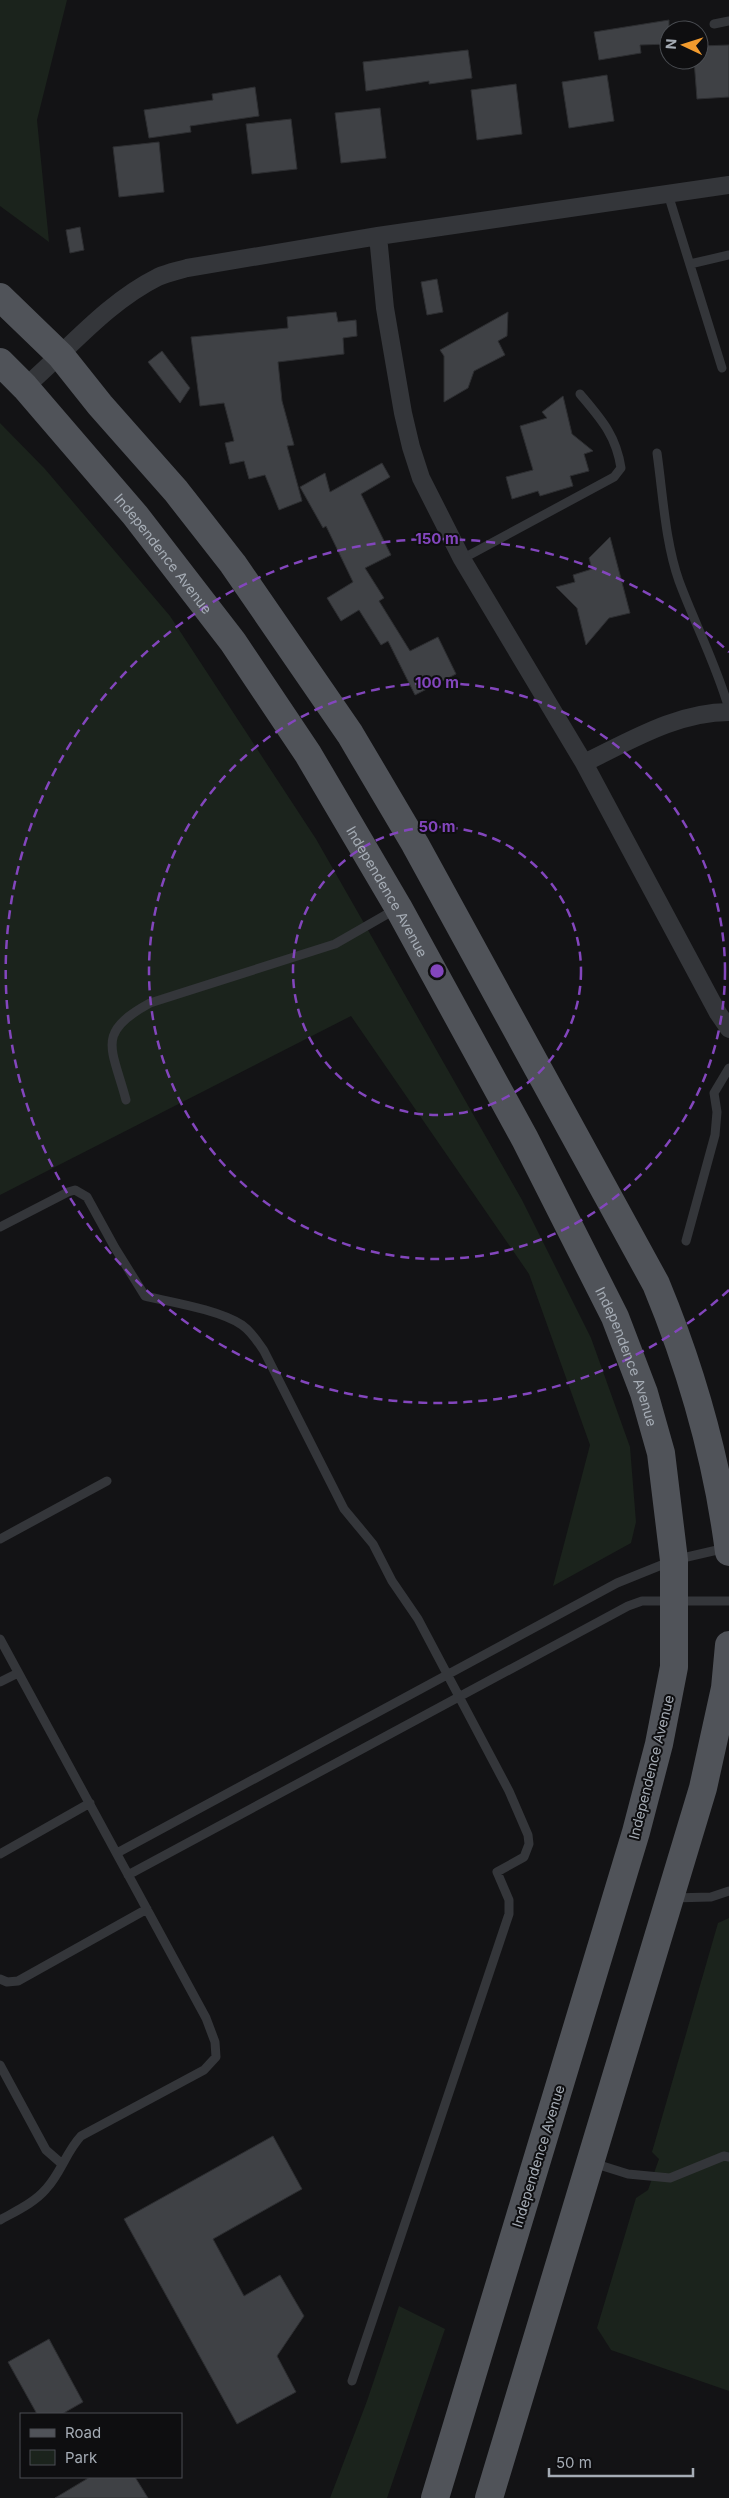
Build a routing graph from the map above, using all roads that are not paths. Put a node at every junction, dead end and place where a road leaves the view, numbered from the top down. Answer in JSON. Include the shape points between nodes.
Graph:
{"nodes":[{"id":1,"x":729,"y":21,"type":"edge"},
{"id":2,"x":714,"y":24,"type":"dead end"},
{"id":3,"x":729,"y":186,"type":"edge"},
{"id":4,"x":668,"y":194,"type":"junction"},
{"id":5,"x":378,"y":236,"type":"junction"},
{"id":6,"x":729,"y":255,"type":"edge"},
{"id":7,"x":690,"y":264,"type":"junction"},
{"id":8,"x":0,"y":296,"type":"edge"},
{"id":9,"x":61,"y":356,"type":"junction"},
{"id":10,"x":0,"y":362,"type":"edge"},
{"id":11,"x":722,"y":368,"type":"dead end"},
{"id":12,"x":25,"y":387,"type":"junction"},
{"id":13,"x":580,"y":394,"type":"dead end"},
{"id":14,"x":657,"y":453,"type":"dead end"},
{"id":15,"x":462,"y":559,"type":"junction"},
{"id":16,"x":729,"y":710,"type":"edge"},
{"id":17,"x":584,"y":763,"type":"junction"},
{"id":18,"x":398,"y":907,"type":"junction"},
{"id":19,"x":729,"y":1029,"type":"edge"},
{"id":20,"x":729,"y":1068,"type":"edge"},
{"id":21,"x":126,"y":1100,"type":"dead end"},
{"id":22,"x":0,"y":1227,"type":"edge"},
{"id":23,"x":686,"y":1241,"type":"dead end"},
{"id":24,"x":107,"y":1481,"type":"dead end"},
{"id":25,"x":0,"y":1539,"type":"edge"},
{"id":26,"x":728,"y":1548,"type":"edge"},
{"id":27,"x":729,"y":1552,"type":"edge"},
{"id":28,"x":674,"y":1560,"type":"junction"},
{"id":29,"x":673,"y":1600,"type":"junction"},
{"id":30,"x":729,"y":1600,"type":"edge"},
{"id":31,"x":0,"y":1639,"type":"edge"},
{"id":32,"x":729,"y":1645,"type":"edge"},
{"id":33,"x":18,"y":1673,"type":"junction"},
{"id":34,"x":446,"y":1674,"type":"junction"},
{"id":35,"x":0,"y":1682,"type":"edge"},
{"id":36,"x":459,"y":1696,"type":"junction"},
{"id":37,"x":90,"y":1803,"type":"junction"},
{"id":38,"x":117,"y":1853,"type":"junction"},
{"id":39,"x":0,"y":1854,"type":"edge"},
{"id":40,"x":128,"y":1875,"type":"junction"},
{"id":41,"x":729,"y":1891,"type":"edge"},
{"id":42,"x":670,"y":1898,"type":"junction"},
{"id":43,"x":147,"y":1909,"type":"junction"},
{"id":44,"x":0,"y":1980,"type":"edge"},
{"id":45,"x":0,"y":2065,"type":"edge"},
{"id":46,"x":729,"y":2157,"type":"edge"},
{"id":47,"x":590,"y":2162,"type":"junction"},
{"id":48,"x":62,"y":2164,"type":"junction"},
{"id":49,"x":0,"y":2220,"type":"edge"},
{"id":50,"x":352,"y":2381,"type":"dead end"},
{"id":51,"x":435,"y":2498,"type":"edge"},
{"id":52,"x":489,"y":2498,"type":"edge"}],
"edges":[{"from":1,"to":2,"type":"lane"},
{"from":3,"to":4,"type":"street"},
{"from":4,"to":5,"type":"street"},
{"from":4,"to":7,"type":"lane"},
{"from":5,"to":9,"type":"street","via":[[187,268],[159,276],[104,312]]},
{"from":5,"to":15,"type":"street","via":[[385,308],[411,447],[421,478]]},
{"from":6,"to":7,"type":"lane"},
{"from":7,"to":11,"type":"lane"},
{"from":8,"to":9,"type":"main road"},
{"from":9,"to":12,"type":"street"},
{"from":9,"to":26,"type":"main road","via":[[176,491],[233,564],[350,734],[415,844],[656,1284],[700,1402]]},
{"from":10,"to":12,"type":"main road","name":"Independence Avenue"},
{"from":12,"to":18,"type":"main road","name":"Independence Avenue","via":[[135,515],[233,642],[308,754]]},
{"from":13,"to":15,"type":"lane","via":[[608,427],[619,452],[621,468],[614,477]]},
{"from":14,"to":16,"type":"lane","via":[[672,557],[720,678]]},
{"from":15,"to":17,"type":"street"},
{"from":16,"to":17,"type":"street","via":[[682,718]]},
{"from":17,"to":19,"type":"street","via":[[713,1005]]},
{"from":18,"to":21,"type":"lane","via":[[335,944],[150,1003],[127,1016],[114,1029],[112,1047]]},
{"from":18,"to":28,"type":"main road","name":"Independence Avenue","via":[[525,1139],[615,1317],[644,1392],[661,1453]]},
{"from":20,"to":23,"type":"lane","via":[[714,1093],[717,1112],[714,1136]]},
{"from":22,"to":34,"type":"lane","via":[[68,1192],[81,1192],[145,1296],[221,1316],[241,1324],[253,1334],[344,1509],[373,1544],[392,1581],[418,1619]]},
{"from":24,"to":25,"type":"lane"},
{"from":26,"to":27,"type":"main road"},
{"from":26,"to":28,"type":"lane"},
{"from":28,"to":29,"type":"main road","name":"Independence Avenue"},
{"from":28,"to":34,"type":"lane","via":[[616,1583]]},
{"from":29,"to":30,"type":"lane"},
{"from":29,"to":36,"type":"lane","via":[[642,1601],[628,1606]]},
{"from":29,"to":51,"type":"main road","name":"Independence Avenue","via":[[674,1668],[660,1744],[639,1824]]},
{"from":31,"to":33,"type":"lane"},
{"from":32,"to":42,"type":"main road","via":[[725,1688],[703,1788]]},
{"from":33,"to":35,"type":"lane"},
{"from":33,"to":37,"type":"lane"},
{"from":34,"to":36,"type":"lane"},
{"from":34,"to":38,"type":"lane"},
{"from":36,"to":40,"type":"lane"},
{"from":36,"to":50,"type":"lane","via":[[509,1791],[529,1844],[524,1857],[497,1872],[508,1900],[509,1914]]},
{"from":37,"to":38,"type":"lane"},
{"from":37,"to":39,"type":"lane"},
{"from":38,"to":40,"type":"lane"},
{"from":40,"to":43,"type":"lane"},
{"from":41,"to":42,"type":"lane","via":[[711,1897]]},
{"from":42,"to":47,"type":"main road"},
{"from":43,"to":44,"type":"lane","via":[[18,1981]]},
{"from":43,"to":48,"type":"lane","via":[[206,2018],[216,2042],[216,2057],[204,2070],[81,2136]]},
{"from":45,"to":48,"type":"lane","via":[[46,2150]]},
{"from":46,"to":47,"type":"lane","via":[[724,2156],[670,2178],[628,2174]]},
{"from":47,"to":52,"type":"main road"},
{"from":48,"to":49,"type":"lane","via":[[46,2190]]}]}
